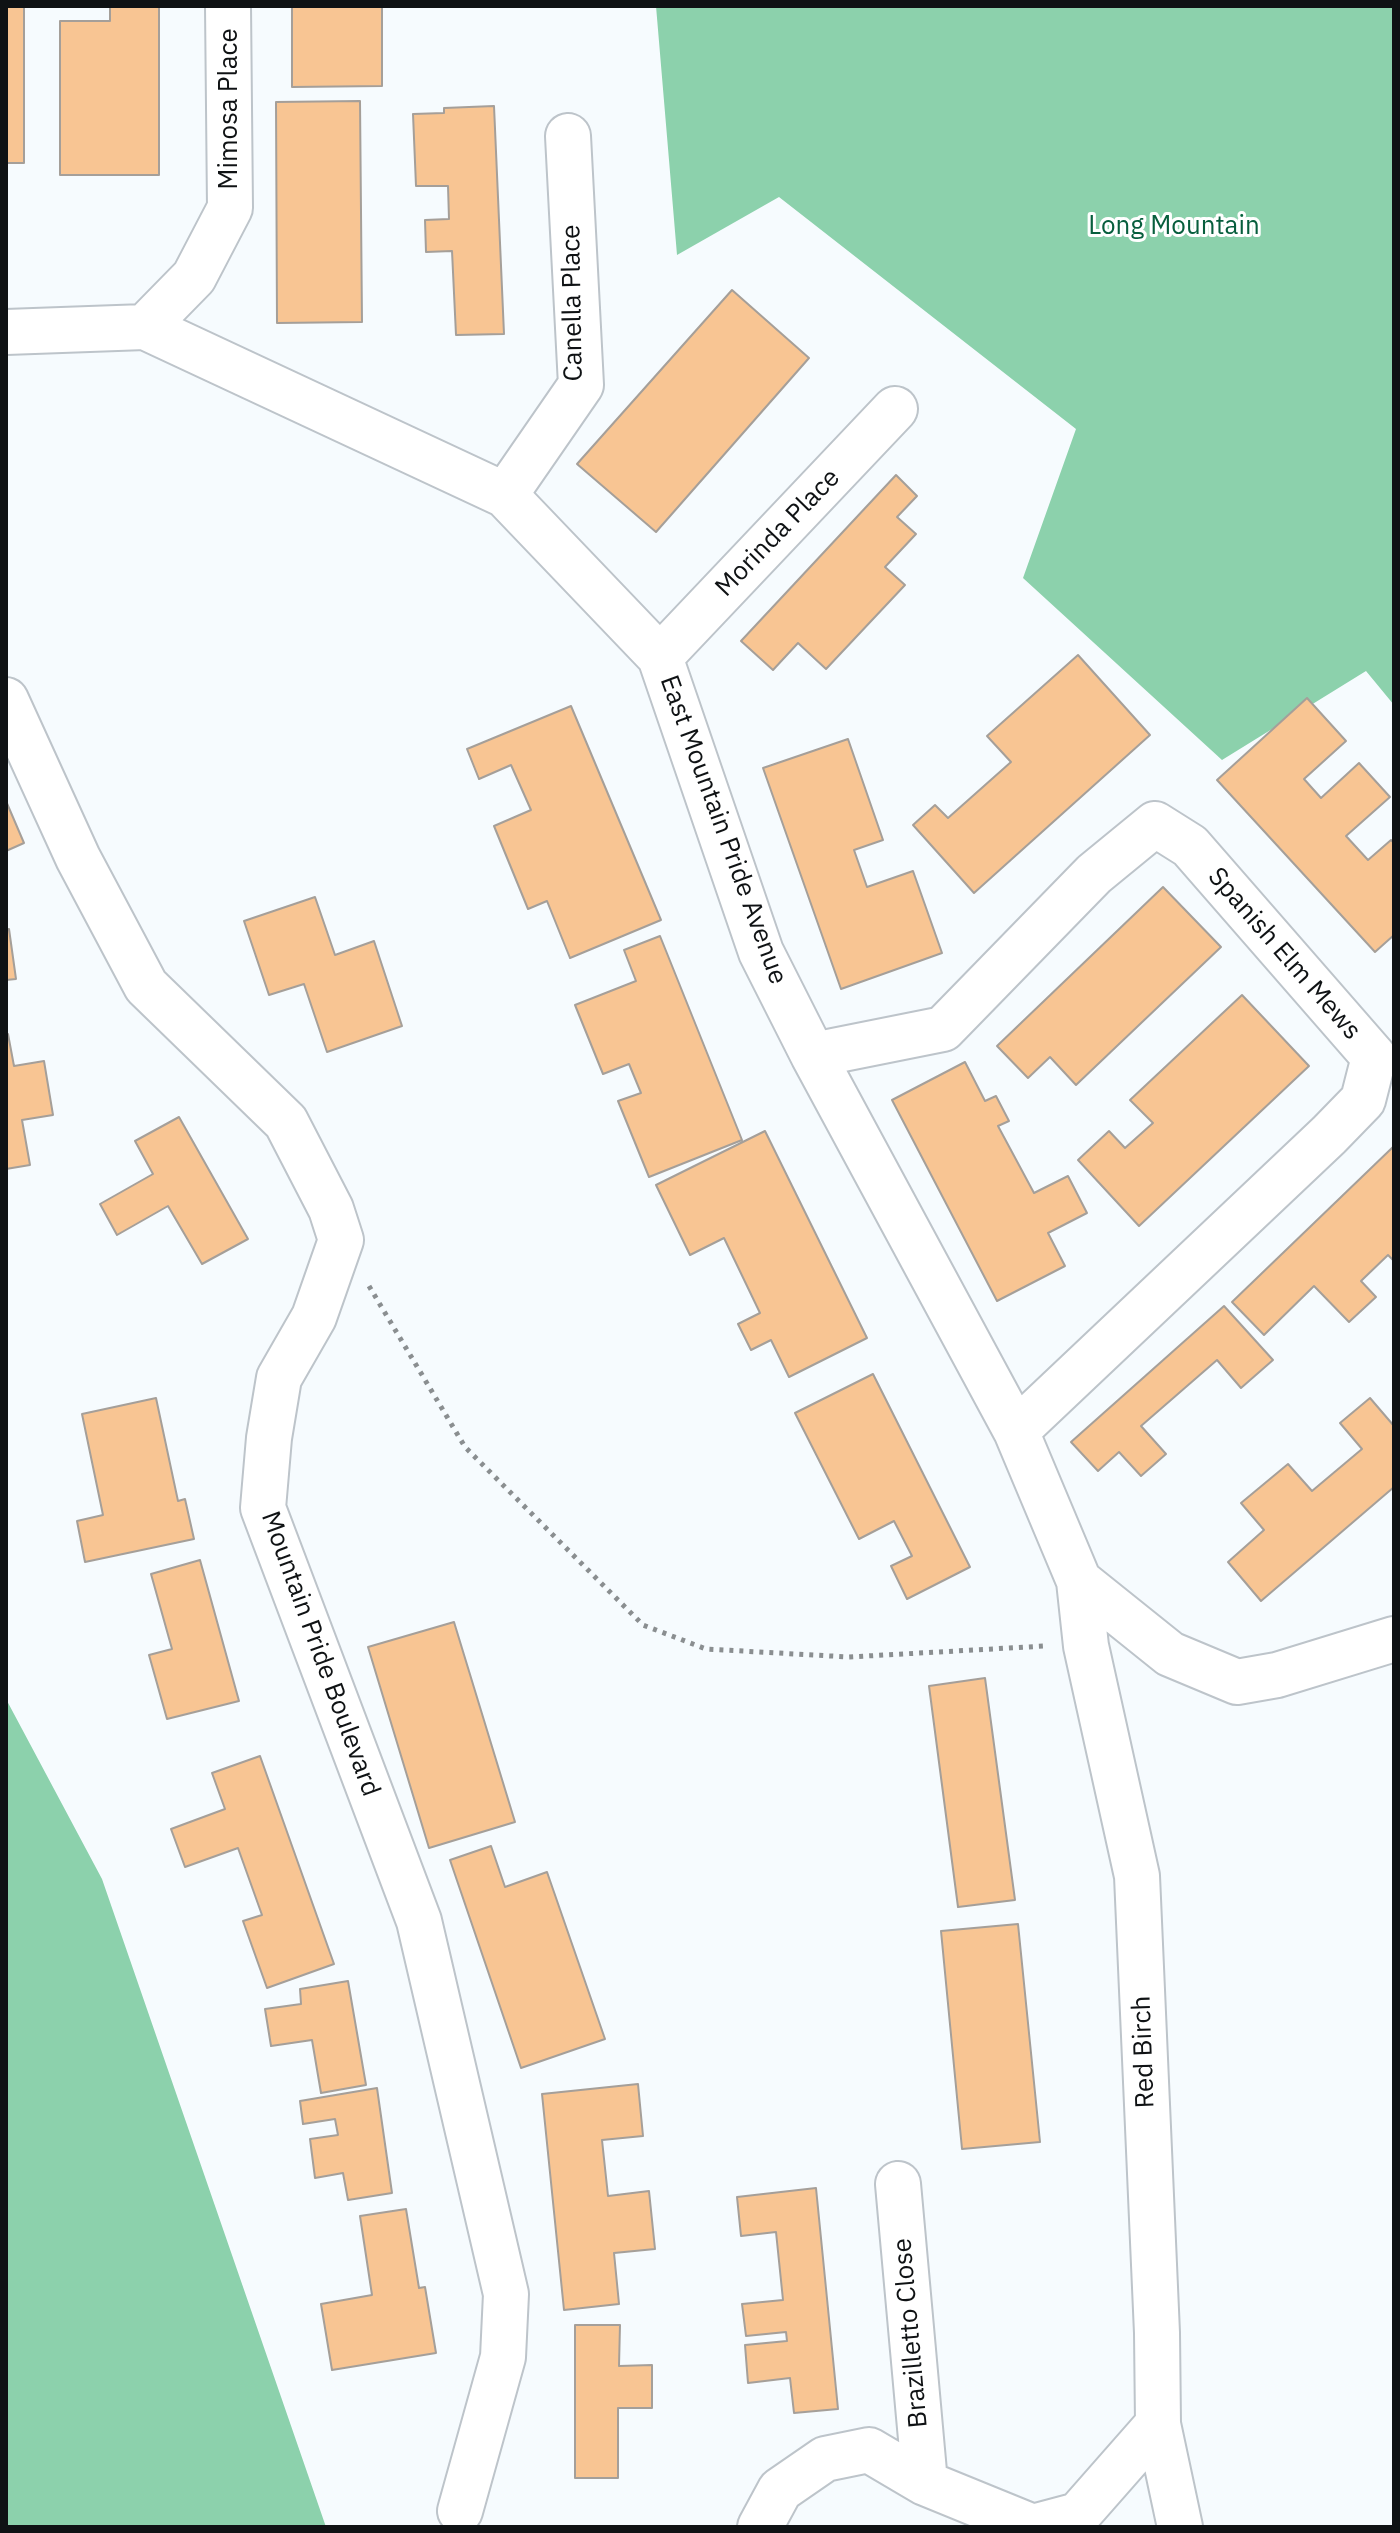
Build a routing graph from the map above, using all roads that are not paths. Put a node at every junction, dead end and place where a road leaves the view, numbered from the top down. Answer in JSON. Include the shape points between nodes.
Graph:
{"nodes":[{"id":1,"x":228,"y":6,"type":"edge"},
{"id":2,"x":568,"y":136,"type":"dead end"},
{"id":3,"x":145,"y":327,"type":"junction"},
{"id":4,"x":6,"y":332,"type":"edge"},
{"id":5,"x":895,"y":409,"type":"dead end"},
{"id":6,"x":505,"y":495,"type":"junction"},
{"id":7,"x":660,"y":657,"type":"junction"},
{"id":8,"x":6,"y":700,"type":"edge"},
{"id":9,"x":813,"y":1055,"type":"junction"},
{"id":10,"x":1016,"y":1431,"type":"junction"},
{"id":11,"x":1079,"y":1581,"type":"junction"},
{"id":12,"x":1394,"y":1639,"type":"edge"},
{"id":13,"x":898,"y":2184,"type":"dead end"},
{"id":14,"x":1158,"y":2424,"type":"junction"},
{"id":15,"x":925,"y":2483,"type":"junction"},
{"id":16,"x":460,"y":2511,"type":"dead end"},
{"id":17,"x":760,"y":2527,"type":"edge"},
{"id":18,"x":1180,"y":2527,"type":"edge"}],
"edges":[{"from":1,"to":3,"type":"street","name":"Mimosa Place","via":[[230,208],[194,277]]},
{"from":2,"to":6,"type":"street","name":"Canella Place","via":[[581,385]]},
{"from":3,"to":4,"type":"street","name":"East Mountain Pride Avenue"},
{"from":3,"to":6,"type":"street","name":"East Mountain Pride Avenue"},
{"from":5,"to":7,"type":"street","name":"Morinda Place"},
{"from":6,"to":7,"type":"street","name":"East Mountain Pride Avenue"},
{"from":7,"to":9,"type":"street","name":"East Mountain Pride Avenue","via":[[761,952]]},
{"from":8,"to":16,"type":"street","name":"Mountain Pride Boulevard","via":[[78,858],[146,986],[286,1122],[331,1209],[341,1240],[314,1317],[279,1378],[263,1508],[419,1921],[506,2294],[503,2357]]},
{"from":9,"to":10,"type":"street","name":"East Mountain Pride Avenue"},
{"from":9,"to":10,"type":"street","name":"Spanish Elm Mews","via":[[943,1029],[1094,874],[1155,824],[1190,846],[1374,1057],[1363,1100]]},
{"from":10,"to":11,"type":"street","name":"East Mountain Pride Avenue"},
{"from":11,"to":12,"type":"street","name":"East Mountain Pride Avenue","via":[[1170,1654],[1237,1682]]},
{"from":11,"to":14,"type":"street","name":"Red Birch","via":[[1086,1646],[1137,1876]]},
{"from":13,"to":15,"type":"street","name":"Brazilletto Close"},
{"from":14,"to":15,"type":"street","via":[[1078,2515],[1033,2527]]},
{"from":14,"to":18,"type":"street","name":"Red Birch"},
{"from":15,"to":17,"type":"street","via":[[869,2450],[825,2459],[780,2490]]}]}
